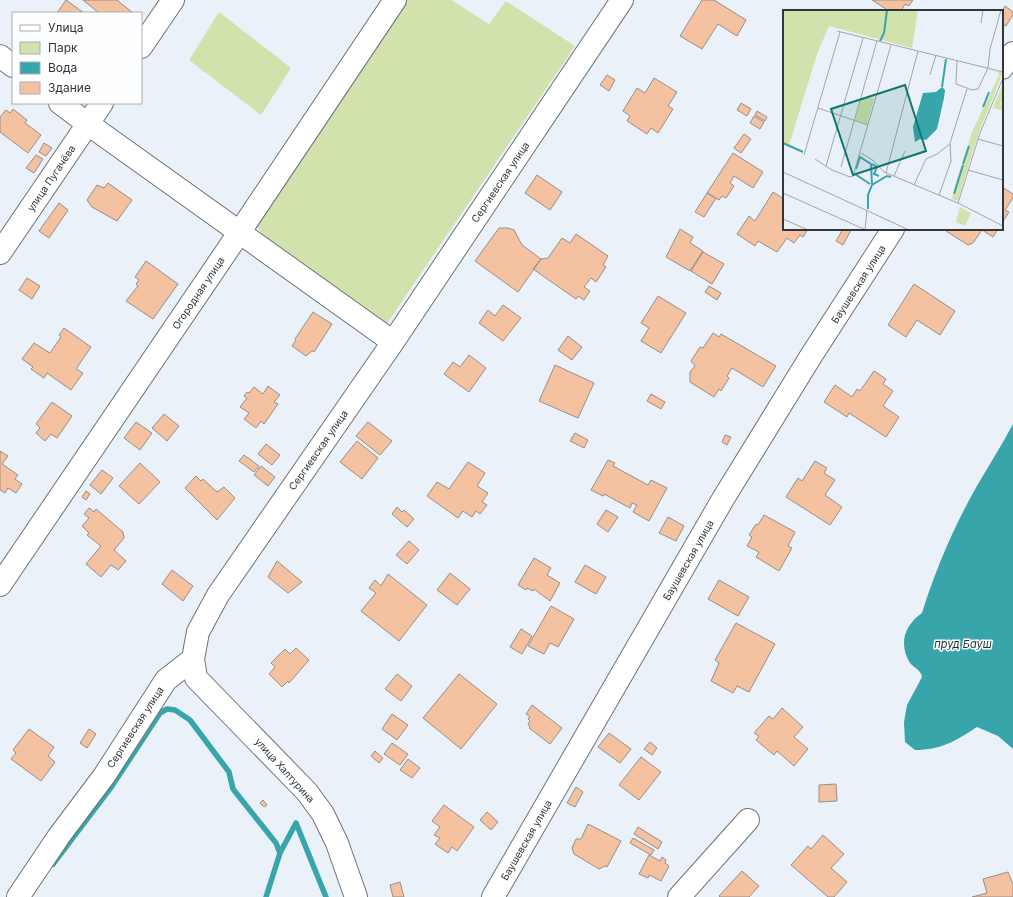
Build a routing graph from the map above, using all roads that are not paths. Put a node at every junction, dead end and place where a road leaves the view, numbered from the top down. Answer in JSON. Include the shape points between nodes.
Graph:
{"nodes":[{"id":1,"x":173,"y":0,"type":"edge"},
{"id":2,"x":395,"y":0,"type":"edge"},
{"id":3,"x":622,"y":0,"type":"edge"},
{"id":4,"x":142,"y":46,"type":"edge"},
{"id":5,"x":1013,"y":53,"type":"edge"},
{"id":6,"x":0,"y":56,"type":"edge"},
{"id":7,"x":12,"y":65,"type":"edge"},
{"id":8,"x":1003,"y":67,"type":"edge"},
{"id":9,"x":61,"y":104,"type":"edge"},
{"id":10,"x":101,"y":104,"type":"edge"},
{"id":11,"x":88,"y":124,"type":"junction"},
{"id":12,"x":892,"y":230,"type":"edge"},
{"id":13,"x":240,"y":233,"type":"junction"},
{"id":14,"x":0,"y":253,"type":"edge"},
{"id":15,"x":393,"y":342,"type":"junction"},
{"id":16,"x":0,"y":585,"type":"edge"},
{"id":17,"x":193,"y":659,"type":"junction"},
{"id":18,"x":748,"y":820,"type":"dead end"},
{"id":19,"x":18,"y":897,"type":"edge"},
{"id":20,"x":356,"y":897,"type":"edge"},
{"id":21,"x":493,"y":897,"type":"edge"},
{"id":22,"x":679,"y":897,"type":"edge"}],
"edges":[{"from":1,"to":4,"type":"street"},
{"from":2,"to":13,"type":"street","name":"Огородная улица"},
{"from":3,"to":15,"type":"street","name":"Сергиевская улица"},
{"from":5,"to":8,"type":"street"},
{"from":6,"to":7,"type":"street"},
{"from":9,"to":11,"type":"street"},
{"from":10,"to":11,"type":"street","name":"улица Пугачёва"},
{"from":11,"to":13,"type":"street"},
{"from":11,"to":14,"type":"street","name":"улица Пугачёва"},
{"from":12,"to":21,"type":"street","name":"Баушевская улица","via":[[723,499]]},
{"from":13,"to":15,"type":"street"},
{"from":13,"to":16,"type":"street","name":"Огородная улица"},
{"from":15,"to":17,"type":"street","name":"Сергиевская улица","via":[[218,595],[198,632]]},
{"from":17,"to":19,"type":"street","name":"Сергиевская улица","via":[[166,680],[104,776]]},
{"from":17,"to":20,"type":"street","name":"улица Халтурина","via":[[196,678],[307,792],[323,814],[337,843]]},
{"from":18,"to":22,"type":"street"}]}
